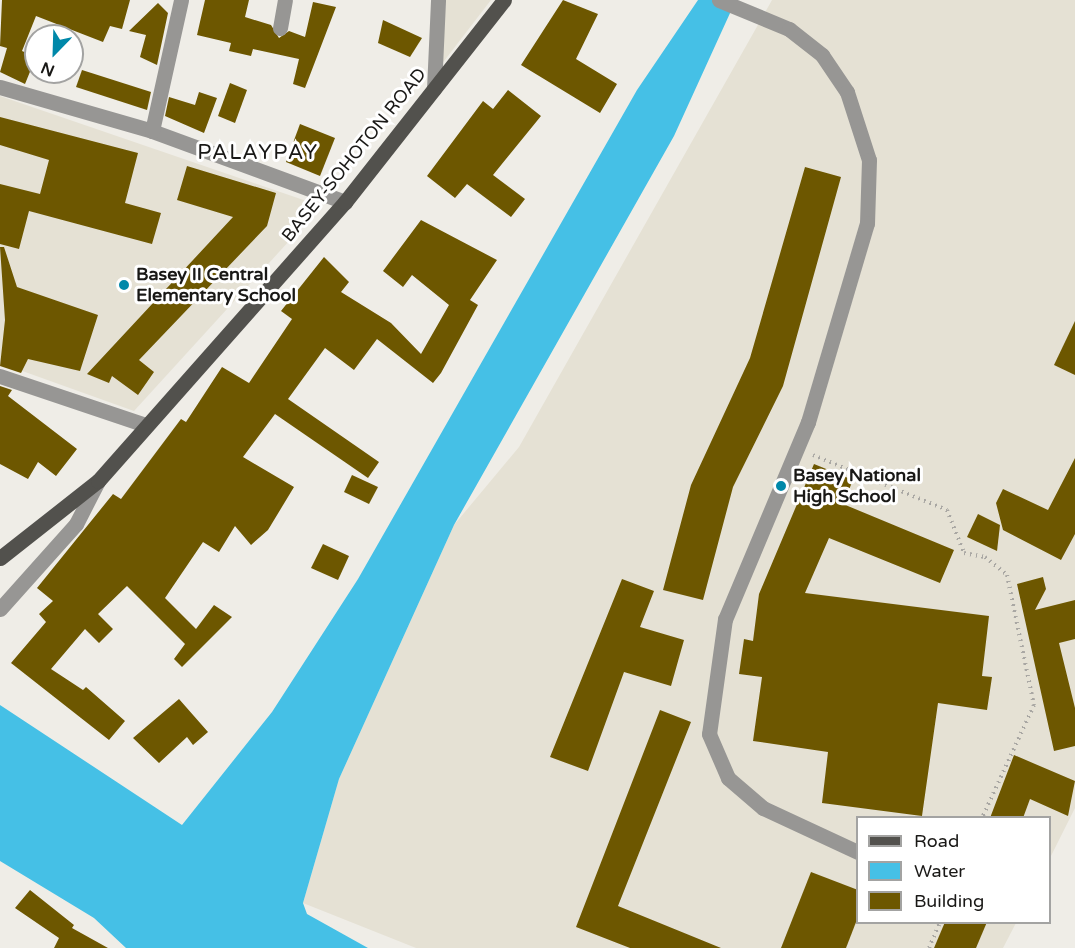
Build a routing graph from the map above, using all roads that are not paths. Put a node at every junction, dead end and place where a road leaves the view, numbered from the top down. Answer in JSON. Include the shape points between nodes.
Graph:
{"nodes":[{"id":1,"x":285,"y":0,"type":"edge"},
{"id":2,"x":438,"y":0,"type":"edge"},
{"id":3,"x":504,"y":0,"type":"edge"},
{"id":4,"x":719,"y":0,"type":"edge"},
{"id":5,"x":179,"y":1,"type":"edge"},
{"id":6,"x":280,"y":28,"type":"dead end"},
{"id":7,"x":0,"y":87,"type":"edge"},
{"id":8,"x":434,"y":89,"type":"junction"},
{"id":9,"x":152,"y":131,"type":"junction"},
{"id":10,"x":345,"y":202,"type":"junction"},
{"id":11,"x":0,"y":376,"type":"edge"},
{"id":12,"x":146,"y":425,"type":"junction"},
{"id":13,"x":98,"y":481,"type":"junction"},
{"id":14,"x":0,"y":558,"type":"edge"},
{"id":15,"x":0,"y":609,"type":"edge"},
{"id":16,"x":856,"y":851,"type":"edge"}],
"edges":[{"from":1,"to":6,"type":"street"},
{"from":2,"to":8,"type":"street"},
{"from":3,"to":8,"type":"main road","name":"BASEY-SOHOTON ROAD"},
{"from":4,"to":16,"type":"street","via":[[789,29],[822,55],[847,92],[869,160],[867,223],[798,449],[725,619],[709,734],[729,778],[763,808]]},
{"from":5,"to":9,"type":"street"},
{"from":7,"to":9,"type":"street"},
{"from":8,"to":10,"type":"main road","name":"BASEY-SOHOTON ROAD"},
{"from":9,"to":10,"type":"street"},
{"from":10,"to":12,"type":"main road","name":"BASEY-SOHOTON ROAD"},
{"from":11,"to":12,"type":"street"},
{"from":12,"to":13,"type":"main road","name":"BASEY-SOHOTON ROAD"},
{"from":13,"to":14,"type":"main road","name":"BASEY-SOHOTON ROAD"},
{"from":13,"to":15,"type":"street","via":[[76,524]]}]}
